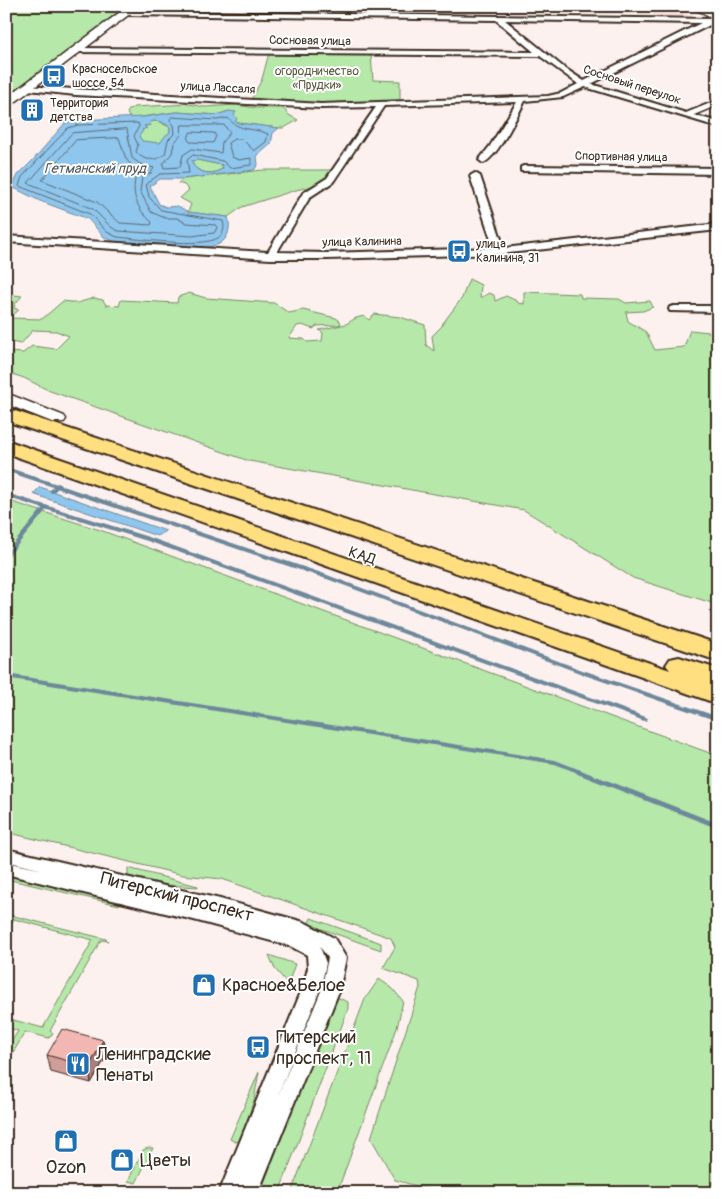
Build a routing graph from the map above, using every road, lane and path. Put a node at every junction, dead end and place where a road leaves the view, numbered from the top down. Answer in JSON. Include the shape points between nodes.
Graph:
{"nodes":[{"id":1,"x":136,"y":6,"type":"edge"},
{"id":2,"x":285,"y":6,"type":"edge"},
{"id":3,"x":693,"y":6,"type":"edge"},
{"id":4,"x":126,"y":14,"type":"junction"},
{"id":5,"x":276,"y":15,"type":"junction"},
{"id":6,"x":498,"y":18,"type":"junction"},
{"id":7,"x":716,"y":19,"type":"edge"},
{"id":8,"x":79,"y":50,"type":"junction"},
{"id":9,"x":542,"y":54,"type":"junction"},
{"id":10,"x":584,"y":84,"type":"junction"},
{"id":11,"x":28,"y":88,"type":"junction"},
{"id":12,"x":522,"y":100,"type":"junction"},
{"id":13,"x":718,"y":102,"type":"edge"},
{"id":14,"x":6,"y":104,"type":"edge"},
{"id":15,"x":381,"y":105,"type":"junction"},
{"id":16,"x":685,"y":116,"type":"junction"},
{"id":17,"x":718,"y":125,"type":"edge"},
{"id":18,"x":483,"y":160,"type":"dead end"},
{"id":19,"x":524,"y":169,"type":"dead end"},
{"id":20,"x":718,"y":171,"type":"edge"},
{"id":21,"x":475,"y":176,"type":"dead end"},
{"id":22,"x":718,"y":227,"type":"edge"},
{"id":23,"x":6,"y":239,"type":"edge"},
{"id":24,"x":500,"y":251,"type":"junction"},
{"id":25,"x":270,"y":256,"type":"junction"},
{"id":26,"x":674,"y":309,"type":"dead end"},
{"id":27,"x":718,"y":309,"type":"edge"},
{"id":28,"x":6,"y":400,"type":"edge"},
{"id":29,"x":6,"y":414,"type":"edge"},
{"id":30,"x":6,"y":434,"type":"edge"},
{"id":31,"x":6,"y":446,"type":"edge"},
{"id":32,"x":6,"y":450,"type":"edge"},
{"id":33,"x":43,"y":458,"type":"junction"},
{"id":34,"x":332,"y":509,"type":"junction"},
{"id":35,"x":530,"y":589,"type":"junction"},
{"id":36,"x":718,"y":638,"type":"edge"},
{"id":37,"x":718,"y":653,"type":"edge"},
{"id":38,"x":718,"y":678,"type":"edge"},
{"id":39,"x":718,"y":696,"type":"edge"},
{"id":40,"x":6,"y":855,"type":"edge"},
{"id":41,"x":6,"y":868,"type":"edge"},
{"id":42,"x":228,"y":1193,"type":"edge"},
{"id":43,"x":248,"y":1193,"type":"edge"}],
"edges":[{"from":1,"to":4,"type":"main road"},
{"from":2,"to":5,"type":"street"},
{"from":3,"to":7,"type":"main road"},
{"from":4,"to":5,"type":"street"},
{"from":4,"to":8,"type":"main road"},
{"from":5,"to":6,"type":"street","via":[[480,15]]},
{"from":6,"to":7,"type":"street"},
{"from":6,"to":9,"type":"street","name":"Сосновый переулок"},
{"from":7,"to":10,"type":"street","name":"улица Лассаля"},
{"from":8,"to":9,"type":"street","name":"Сосновая улица"},
{"from":8,"to":11,"type":"main road"},
{"from":9,"to":10,"type":"street","name":"Сосновый переулок"},
{"from":10,"to":12,"type":"street","name":"улица Лассаля","via":[[557,97]]},
{"from":10,"to":16,"type":"street","name":"Сосновый переулок"},
{"from":11,"to":14,"type":"main road"},
{"from":11,"to":15,"type":"street","name":"улица Лассаля","via":[[298,105]]},
{"from":12,"to":15,"type":"street","name":"улица Лассаля"},
{"from":12,"to":18,"type":"street"},
{"from":13,"to":16,"type":"street"},
{"from":15,"to":25,"type":"street","via":[[330,180],[306,195]]},
{"from":16,"to":17,"type":"street","name":"Сосновый переулок"},
{"from":19,"to":20,"type":"street","name":"Спортивная улица"},
{"from":21,"to":24,"type":"street"},
{"from":22,"to":24,"type":"street","name":"улица Калинина"},
{"from":23,"to":25,"type":"street","name":"улица Калинина"},
{"from":24,"to":25,"type":"street","name":"улица Калинина"},
{"from":26,"to":27,"type":"street"},
{"from":28,"to":34,"type":"highway"},
{"from":29,"to":35,"type":"highway","name":"КАД"},
{"from":30,"to":38,"type":"highway","name":"КАД"},
{"from":31,"to":33,"type":"highway"},
{"from":32,"to":33,"type":"main road"},
{"from":33,"to":39,"type":"highway"},
{"from":34,"to":35,"type":"highway"},
{"from":34,"to":36,"type":"highway"},
{"from":35,"to":37,"type":"highway","name":"КАД"},
{"from":40,"to":43,"type":"street","name":"Питерский проспект","via":[[220,906],[304,929],[328,943],[337,958],[330,991]]},
{"from":41,"to":42,"type":"street","name":"Питерский проспект","via":[[177,909],[296,941],[313,950],[317,958],[312,987]]}]}
